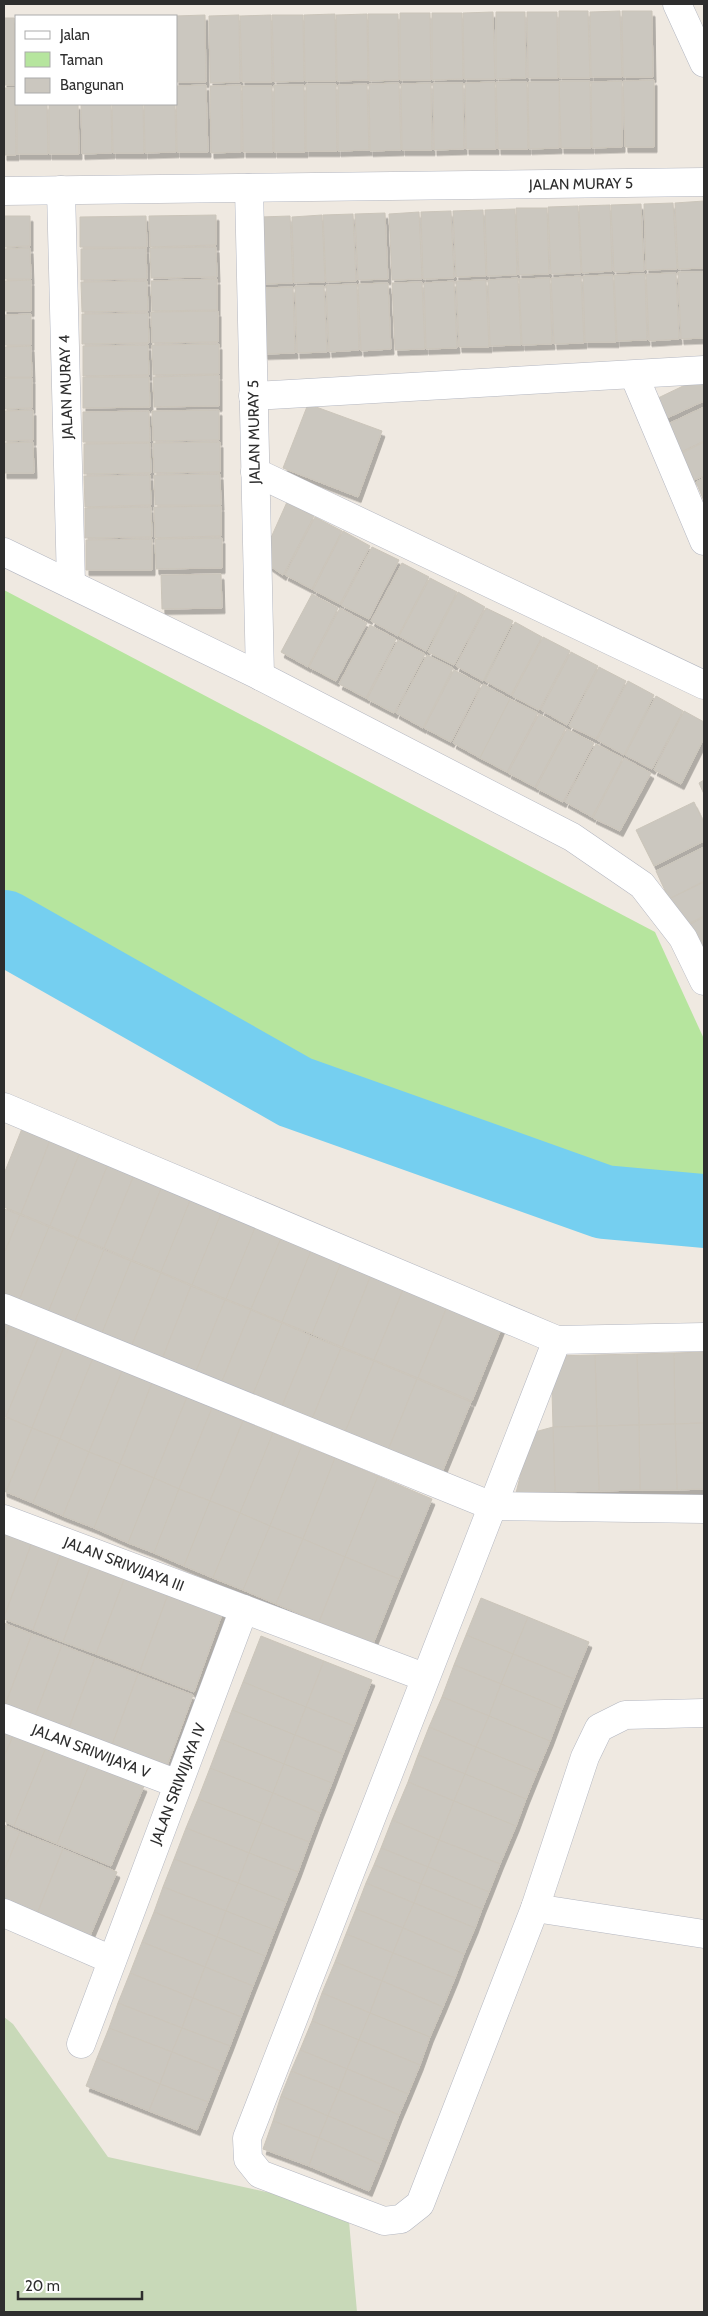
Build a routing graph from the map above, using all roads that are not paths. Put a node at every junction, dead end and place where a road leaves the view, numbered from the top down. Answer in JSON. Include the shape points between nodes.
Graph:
{"nodes":[{"id":1,"x":677,"y":4,"type":"edge"},
{"id":2,"x":704,"y":64,"type":"edge"},
{"id":3,"x":704,"y":182,"type":"edge"},
{"id":4,"x":248,"y":188,"type":"junction"},
{"id":5,"x":61,"y":190,"type":"junction"},
{"id":6,"x":4,"y":191,"type":"edge"},
{"id":7,"x":704,"y":370,"type":"edge"},
{"id":8,"x":634,"y":375,"type":"junction"},
{"id":9,"x":253,"y":396,"type":"junction"},
{"id":10,"x":255,"y":472,"type":"junction"},
{"id":11,"x":704,"y":540,"type":"edge"},
{"id":12,"x":4,"y":552,"type":"edge"},
{"id":13,"x":71,"y":584,"type":"junction"},
{"id":14,"x":260,"y":676,"type":"junction"},
{"id":15,"x":704,"y":685,"type":"edge"},
{"id":16,"x":704,"y":981,"type":"edge"},
{"id":17,"x":4,"y":1107,"type":"edge"},
{"id":18,"x":4,"y":1308,"type":"edge"},
{"id":19,"x":704,"y":1337,"type":"edge"},
{"id":20,"x":557,"y":1340,"type":"junction"},
{"id":21,"x":492,"y":1506,"type":"junction"},
{"id":22,"x":704,"y":1509,"type":"edge"},
{"id":23,"x":4,"y":1519,"type":"edge"},
{"id":24,"x":244,"y":1609,"type":"junction"},
{"id":25,"x":424,"y":1677,"type":"junction"},
{"id":26,"x":704,"y":1713,"type":"edge"},
{"id":27,"x":4,"y":1718,"type":"edge"},
{"id":28,"x":178,"y":1784,"type":"junction"},
{"id":29,"x":535,"y":1908,"type":"junction"},
{"id":30,"x":4,"y":1913,"type":"edge"},
{"id":31,"x":704,"y":1934,"type":"edge"},
{"id":32,"x":112,"y":1960,"type":"junction"},
{"id":33,"x":81,"y":2044,"type":"dead end"}],
"edges":[{"from":1,"to":2,"type":"street"},
{"from":3,"to":4,"type":"street","name":"JALAN MURAY 5"},
{"from":4,"to":5,"type":"street","name":"JALAN MURAY 5"},
{"from":4,"to":9,"type":"street","name":"JALAN MURAY 5"},
{"from":5,"to":6,"type":"street","name":"JALAN MURAY 5"},
{"from":5,"to":13,"type":"street","name":"JALAN MURAY 4"},
{"from":7,"to":8,"type":"street"},
{"from":8,"to":9,"type":"street"},
{"from":8,"to":11,"type":"street"},
{"from":9,"to":10,"type":"street","name":"JALAN MURAY 5"},
{"from":10,"to":14,"type":"street","name":"JALAN MURAY 5"},
{"from":10,"to":15,"type":"street"},
{"from":12,"to":13,"type":"street"},
{"from":13,"to":14,"type":"street"},
{"from":14,"to":16,"type":"street","via":[[572,837],[603,858],[642,885],[683,938]]},
{"from":17,"to":20,"type":"street"},
{"from":18,"to":21,"type":"street"},
{"from":19,"to":20,"type":"street"},
{"from":20,"to":21,"type":"street"},
{"from":21,"to":22,"type":"street"},
{"from":21,"to":25,"type":"street"},
{"from":23,"to":24,"type":"street","name":"JALAN SRIWIJAYA III"},
{"from":24,"to":25,"type":"street","name":"JALAN SRIWIJAYA III"},
{"from":24,"to":28,"type":"street","name":"JALAN SRIWIJAYA IV"},
{"from":25,"to":29,"type":"street","via":[[247,2138],[248,2158],[260,2174],[384,2221],[401,2219],[420,2204]]},
{"from":26,"to":29,"type":"street","via":[[625,1715],[599,1728],[585,1757]]},
{"from":27,"to":28,"type":"street","name":"JALAN SRIWIJAYA V"},
{"from":28,"to":32,"type":"street","name":"JALAN SRIWIJAYA IV"},
{"from":29,"to":31,"type":"street"},
{"from":30,"to":32,"type":"street"},
{"from":32,"to":33,"type":"street","name":"JALAN SRIWIJAYA IV"}]}
